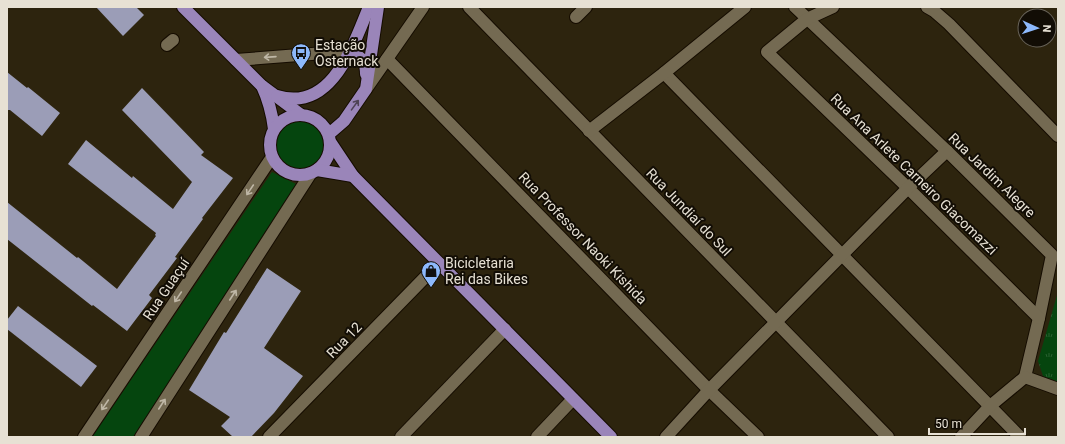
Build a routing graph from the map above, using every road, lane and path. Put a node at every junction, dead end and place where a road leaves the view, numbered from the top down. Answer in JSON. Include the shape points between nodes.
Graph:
{"nodes":[{"id":1,"x":183,"y":7,"type":"edge"},
{"id":2,"x":369,"y":7,"type":"edge"},
{"id":3,"x":378,"y":7,"type":"edge"},
{"id":4,"x":423,"y":7,"type":"edge"},
{"id":5,"x":469,"y":7,"type":"edge"},
{"id":6,"x":586,"y":7,"type":"edge"},
{"id":7,"x":744,"y":7,"type":"edge"},
{"id":8,"x":795,"y":7,"type":"edge"},
{"id":9,"x":833,"y":7,"type":"edge"},
{"id":10,"x":927,"y":7,"type":"edge"},
{"id":11,"x":576,"y":17,"type":"dead end"},
{"id":12,"x":807,"y":19,"type":"junction"},
{"id":13,"x":350,"y":51,"type":"junction"},
{"id":14,"x":388,"y":59,"type":"junction"},
{"id":15,"x":236,"y":60,"type":"junction"},
{"id":16,"x":664,"y":73,"type":"junction"},
{"id":17,"x":266,"y":89,"type":"junction"},
{"id":18,"x":366,"y":89,"type":"junction"},
{"id":19,"x":315,"y":94,"type":"junction"},
{"id":20,"x":304,"y":115,"type":"junction"},
{"id":21,"x":274,"y":129,"type":"junction"},
{"id":22,"x":589,"y":131,"type":"junction"},
{"id":23,"x":1058,"y":136,"type":"edge"},
{"id":24,"x":330,"y":138,"type":"junction"},
{"id":25,"x":946,"y":151,"type":"junction"},
{"id":26,"x":272,"y":157,"type":"junction"},
{"id":27,"x":314,"y":172,"type":"junction"},
{"id":28,"x":353,"y":176,"type":"junction"},
{"id":29,"x":908,"y":188,"type":"junction"},
{"id":30,"x":842,"y":255,"type":"junction"},
{"id":31,"x":439,"y":263,"type":"junction"},
{"id":32,"x":1039,"y":318,"type":"junction"},
{"id":33,"x":776,"y":322,"type":"junction"},
{"id":34,"x":505,"y":329,"type":"junction"},
{"id":35,"x":1025,"y":376,"type":"junction"},
{"id":36,"x":1058,"y":389,"type":"edge"},
{"id":37,"x":709,"y":390,"type":"junction"},
{"id":38,"x":573,"y":399,"type":"junction"},
{"id":39,"x":990,"y":406,"type":"junction"},
{"id":40,"x":84,"y":437,"type":"edge"},
{"id":41,"x":141,"y":437,"type":"edge"},
{"id":42,"x":269,"y":437,"type":"edge"},
{"id":43,"x":401,"y":437,"type":"edge"},
{"id":44,"x":537,"y":437,"type":"edge"},
{"id":45,"x":611,"y":437,"type":"edge"},
{"id":46,"x":666,"y":437,"type":"edge"},
{"id":47,"x":758,"y":437,"type":"edge"},
{"id":48,"x":888,"y":437,"type":"edge"},
{"id":49,"x":961,"y":437,"type":"edge"},
{"id":50,"x":1020,"y":437,"type":"edge"}],
"edges":[{"from":1,"to":15,"type":"main road"},
{"from":2,"to":13,"type":"main road"},
{"from":3,"to":18,"type":"main road"},
{"from":4,"to":14,"type":"street"},
{"from":5,"to":22,"type":"street","name":"Rua Jundiaí do Sul"},
{"from":6,"to":11,"type":"street"},
{"from":7,"to":16,"type":"street"},
{"from":8,"to":12,"type":"street","name":"Rua Jardim Alegre"},
{"from":9,"to":12,"type":"street"},
{"from":10,"to":23,"type":"street","via":[[949,24]]},
{"from":12,"to":25,"type":"street","name":"Rua Jardim Alegre"},
{"from":12,"to":29,"type":"street","name":"Rua Ana Arlete Carneiro Giacomazzi","via":[[767,52]]},
{"from":13,"to":15,"type":"street","one_way":true},
{"from":13,"to":18,"type":"main road","via":[[363,59]]},
{"from":13,"to":19,"type":"main road","via":[[339,70]]},
{"from":14,"to":18,"type":"street"},
{"from":14,"to":37,"type":"street","name":"Rua Professor Naoki Kishida"},
{"from":15,"to":17,"type":"main road"},
{"from":16,"to":22,"type":"street"},
{"from":16,"to":30,"type":"street"},
{"from":17,"to":19,"type":"main road","via":[[284,98],[293,99]]},
{"from":17,"to":20,"type":"main road"},
{"from":17,"to":21,"type":"main road"},
{"from":24,"to":18,"type":"main road","one_way":true},
{"from":19,"to":20,"type":"main road"},
{"from":20,"to":21,"type":"main road","via":[[290,116]]},
{"from":20,"to":24,"type":"main road","via":[[317,119]]},
{"from":21,"to":26,"type":"main road","via":[[270,138]]},
{"from":22,"to":33,"type":"street","name":"Rua Jundiaí do Sul"},
{"from":24,"to":27,"type":"main road","via":[[328,158]]},
{"from":24,"to":28,"type":"main road"},
{"from":25,"to":29,"type":"street"},
{"from":25,"to":32,"type":"street","name":"Rua Jardim Alegre","via":[[1052,255]]},
{"from":26,"to":27,"type":"main road","via":[[277,165],[289,173],[302,176]]},
{"from":26,"to":40,"type":"street","name":"Rua Guaçuí","one_way":true},
{"from":27,"to":28,"type":"main road"},
{"from":41,"to":27,"type":"street","one_way":true},
{"from":28,"to":31,"type":"main road"},
{"from":29,"to":30,"type":"street"},
{"from":29,"to":32,"type":"street","name":"Rua Ana Arlete Carneiro Giacomazzi"},
{"from":30,"to":33,"type":"street"},
{"from":30,"to":39,"type":"street"},
{"from":31,"to":34,"type":"main road"},
{"from":31,"to":42,"type":"street","name":"Rua 12"},
{"from":32,"to":35,"type":"street","name":"Rua Jardim Alegre"},
{"from":33,"to":37,"type":"street"},
{"from":33,"to":48,"type":"street","name":"Rua Jundiaí do Sul"},
{"from":34,"to":38,"type":"main road"},
{"from":34,"to":43,"type":"street"},
{"from":35,"to":36,"type":"street"},
{"from":35,"to":39,"type":"street"},
{"from":37,"to":46,"type":"street"},
{"from":37,"to":47,"type":"street","name":"Rua Professor Naoki Kishida"},
{"from":38,"to":44,"type":"street"},
{"from":38,"to":45,"type":"main road"},
{"from":39,"to":49,"type":"street"},
{"from":39,"to":50,"type":"street"}]}
